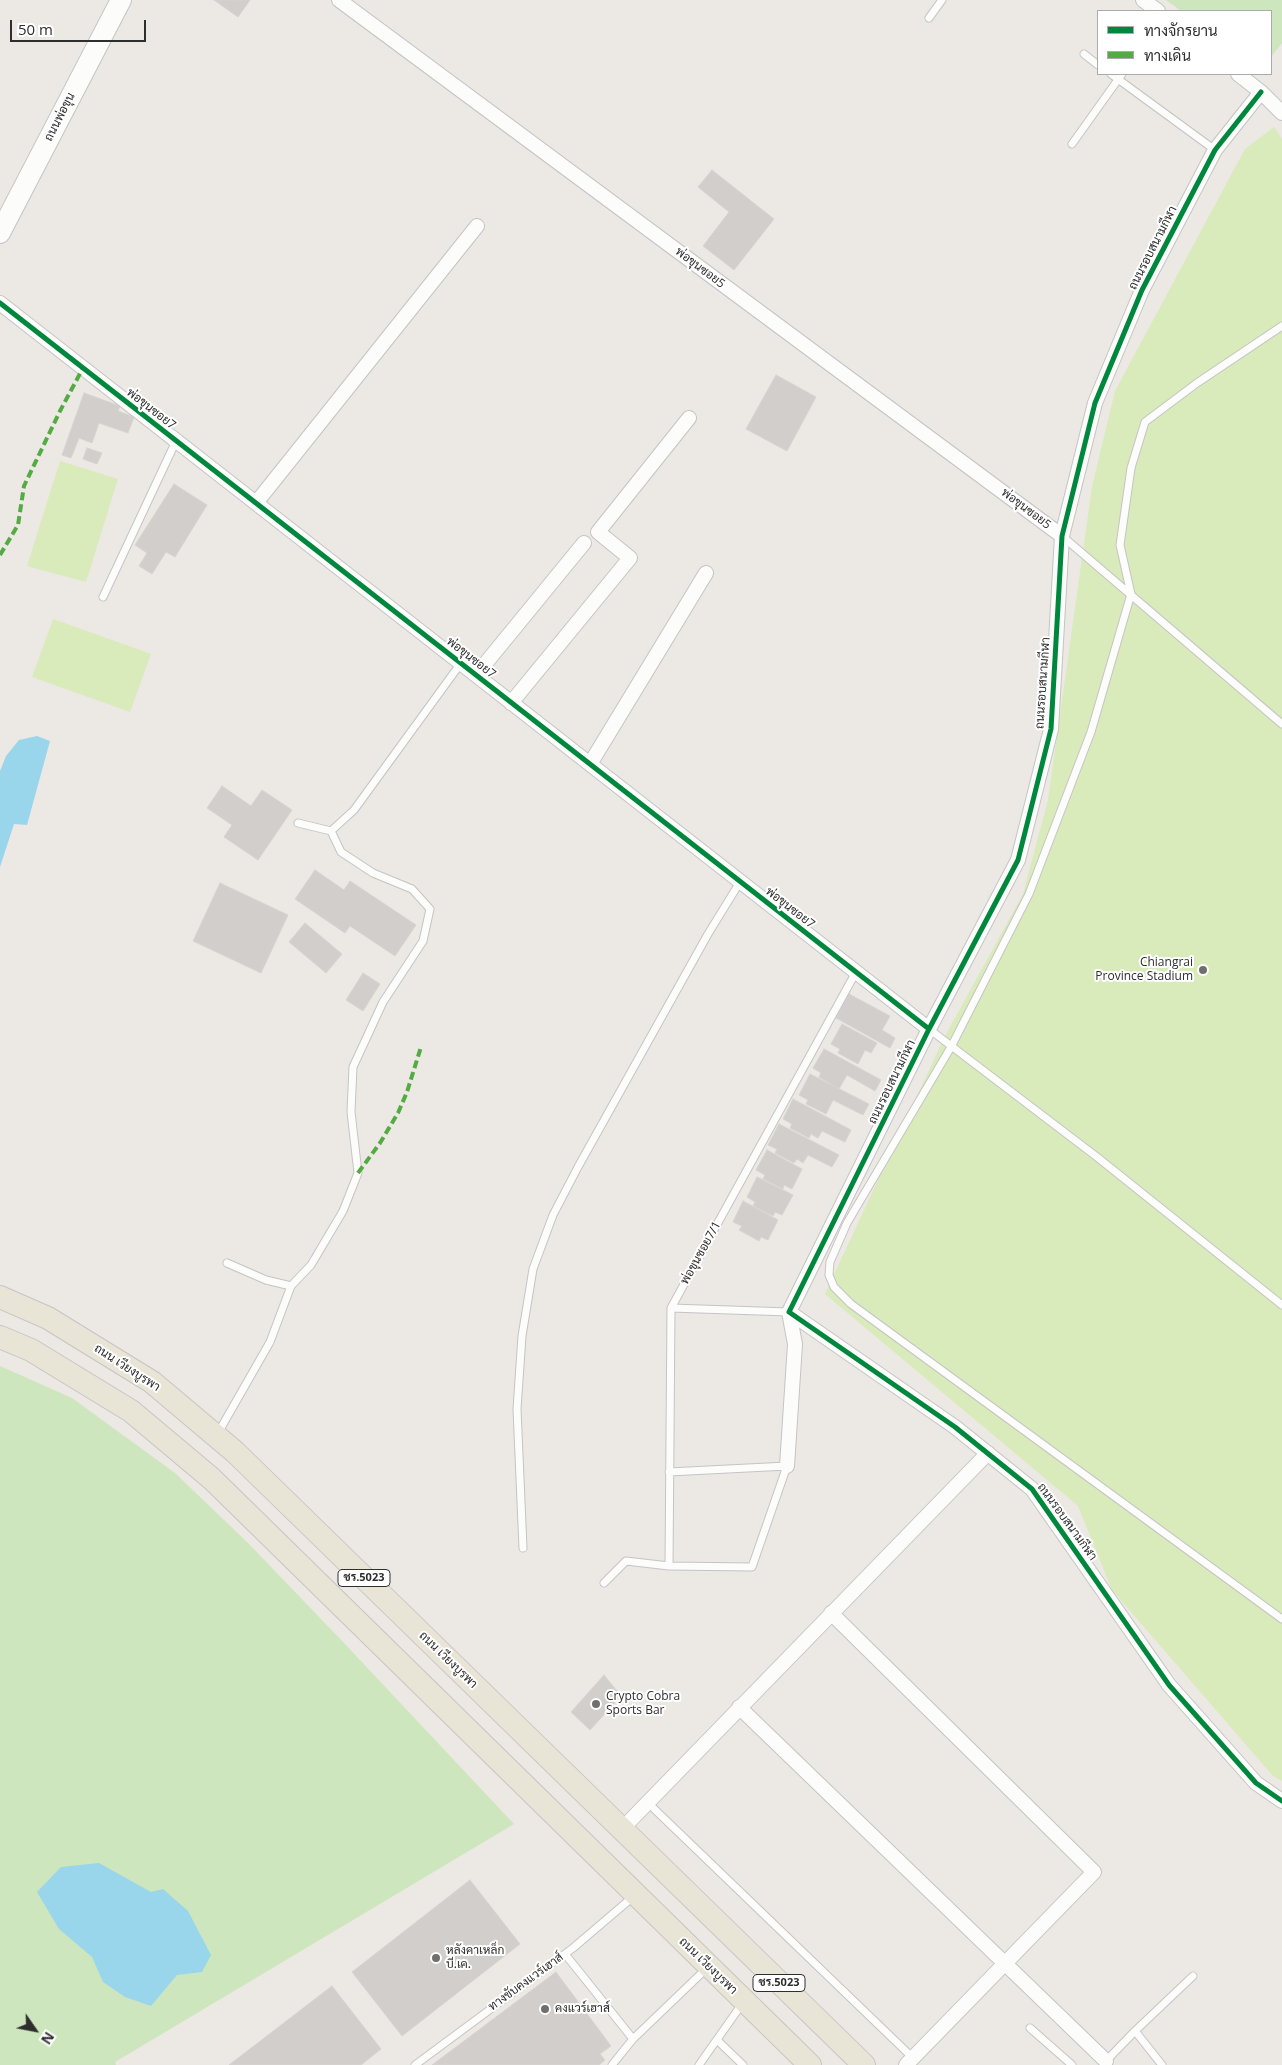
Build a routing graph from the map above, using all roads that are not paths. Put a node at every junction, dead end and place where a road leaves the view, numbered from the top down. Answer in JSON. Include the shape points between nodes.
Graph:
{"nodes":[{"id":1,"x":121,"y":0,"type":"edge"},
{"id":2,"x":339,"y":0,"type":"edge"},
{"id":3,"x":942,"y":0,"type":"edge"},
{"id":4,"x":1143,"y":0,"type":"edge"},
{"id":5,"x":1157,"y":10,"type":"edge"},
{"id":6,"x":929,"y":18,"type":"dead end"},
{"id":7,"x":1084,"y":54,"type":"dead end"},
{"id":8,"x":1097,"y":64,"type":"edge"},
{"id":9,"x":1239,"y":75,"type":"edge"},
{"id":10,"x":1120,"y":76,"type":"edge"},
{"id":11,"x":1262,"y":92,"type":"junction"},
{"id":12,"x":1282,"y":113,"type":"edge"},
{"id":13,"x":1072,"y":144,"type":"dead end"},
{"id":14,"x":1215,"y":150,"type":"junction"},
{"id":15,"x":477,"y":226,"type":"dead end"},
{"id":16,"x":0,"y":234,"type":"edge"},
{"id":17,"x":0,"y":303,"type":"edge"},
{"id":18,"x":1282,"y":326,"type":"edge"},
{"id":19,"x":689,"y":418,"type":"dead end"},
{"id":20,"x":176,"y":441,"type":"junction"},
{"id":21,"x":256,"y":503,"type":"junction"},
{"id":22,"x":1062,"y":536,"type":"junction"},
{"id":23,"x":584,"y":544,"type":"dead end"},
{"id":24,"x":706,"y":573,"type":"dead end"},
{"id":25,"x":1131,"y":594,"type":"junction"},
{"id":26,"x":103,"y":597,"type":"dead end"},
{"id":27,"x":461,"y":663,"type":"junction"},
{"id":28,"x":476,"y":675,"type":"junction"},
{"id":29,"x":511,"y":702,"type":"junction"},
{"id":30,"x":1282,"y":724,"type":"edge"},
{"id":31,"x":590,"y":764,"type":"junction"},
{"id":32,"x":298,"y":823,"type":"dead end"},
{"id":33,"x":331,"y":831,"type":"junction"},
{"id":34,"x":740,"y":882,"type":"junction"},
{"id":35,"x":856,"y":972,"type":"junction"},
{"id":36,"x":929,"y":1029,"type":"junction"},
{"id":37,"x":951,"y":1048,"type":"junction"},
{"id":38,"x":228,"y":1263,"type":"dead end"},
{"id":39,"x":291,"y":1286,"type":"junction"},
{"id":40,"x":0,"y":1297,"type":"edge"},
{"id":41,"x":1282,"y":1305,"type":"edge"},
{"id":42,"x":670,"y":1308,"type":"junction"},
{"id":43,"x":789,"y":1312,"type":"junction"},
{"id":44,"x":0,"y":1337,"type":"edge"},
{"id":45,"x":216,"y":1436,"type":"junction"},
{"id":46,"x":988,"y":1453,"type":"junction"},
{"id":47,"x":788,"y":1466,"type":"junction"},
{"id":48,"x":670,"y":1472,"type":"junction"},
{"id":49,"x":523,"y":1548,"type":"dead end"},
{"id":50,"x":669,"y":1566,"type":"junction"},
{"id":51,"x":604,"y":1583,"type":"dead end"},
{"id":52,"x":831,"y":1613,"type":"junction"},
{"id":53,"x":1282,"y":1619,"type":"edge"},
{"id":54,"x":739,"y":1707,"type":"junction"},
{"id":55,"x":647,"y":1802,"type":"junction"},
{"id":56,"x":1282,"y":1802,"type":"edge"},
{"id":57,"x":621,"y":1830,"type":"junction"},
{"id":58,"x":634,"y":1895,"type":"junction"},
{"id":59,"x":694,"y":1902,"type":"junction"},
{"id":60,"x":668,"y":1929,"type":"junction"},
{"id":61,"x":565,"y":1954,"type":"junction"},
{"id":62,"x":1005,"y":1964,"type":"junction"},
{"id":63,"x":708,"y":1967,"type":"junction"},
{"id":64,"x":1193,"y":1976,"type":"dead end"},
{"id":65,"x":744,"y":2002,"type":"junction"},
{"id":66,"x":1030,"y":2028,"type":"dead end"},
{"id":67,"x":1135,"y":2031,"type":"junction"},
{"id":68,"x":633,"y":2039,"type":"junction"},
{"id":69,"x":717,"y":2040,"type":"junction"},
{"id":70,"x":909,"y":2061,"type":"edge"},
{"id":71,"x":1104,"y":2063,"type":"edge"},
{"id":72,"x":414,"y":2065,"type":"edge"},
{"id":73,"x":612,"y":2065,"type":"edge"},
{"id":74,"x":699,"y":2065,"type":"edge"},
{"id":75,"x":743,"y":2065,"type":"edge"},
{"id":76,"x":810,"y":2065,"type":"edge"},
{"id":77,"x":864,"y":2065,"type":"edge"},
{"id":78,"x":1072,"y":2065,"type":"edge"},
{"id":79,"x":1162,"y":2065,"type":"edge"}],
"edges":[{"from":1,"to":16,"type":"main road","name":"ถนนพ่อขุน"},
{"from":2,"to":22,"type":"street","name":"พ่อขุนซอย5"},
{"from":3,"to":6,"type":"lane"},
{"from":4,"to":5,"type":"street"},
{"from":7,"to":8,"type":"lane"},
{"from":9,"to":11,"type":"street"},
{"from":10,"to":13,"type":"lane"},
{"from":10,"to":14,"type":"lane"},
{"from":11,"to":12,"type":"street"},
{"from":11,"to":14,"type":"street","name":"ถนนรอบสนามกีฬา"},
{"from":14,"to":22,"type":"street","name":"ถนนรอบสนามกีฬา","via":[[1142,290],[1094,403]]},
{"from":15,"to":21,"type":"street"},
{"from":17,"to":20,"type":"street","name":"พ่อขุนซอย7"},
{"from":18,"to":25,"type":"lane","via":[[1145,422],[1131,468],[1120,545]]},
{"from":19,"to":29,"type":"street","via":[[598,532],[630,558]]},
{"from":20,"to":21,"type":"street","name":"พ่อขุนซอย7"},
{"from":20,"to":26,"type":"lane"},
{"from":21,"to":27,"type":"street","name":"พ่อขุนซอย7"},
{"from":22,"to":25,"type":"lane"},
{"from":22,"to":36,"type":"street","name":"ถนนรอบสนามกีฬา","via":[[1051,729],[1018,860]]},
{"from":23,"to":28,"type":"street"},
{"from":24,"to":31,"type":"street"},
{"from":25,"to":30,"type":"lane"},
{"from":25,"to":37,"type":"lane","via":[[1091,732],[1029,894]]},
{"from":27,"to":28,"type":"street","name":"พ่อขุนซอย7"},
{"from":27,"to":33,"type":"lane","via":[[354,810]]},
{"from":28,"to":29,"type":"street","name":"พ่อขุนซอย7"},
{"from":29,"to":31,"type":"street","name":"พ่อขุนซอย7"},
{"from":31,"to":34,"type":"street","name":"พ่อขุนซอย7"},
{"from":32,"to":33,"type":"lane"},
{"from":33,"to":39,"type":"lane","via":[[341,852],[373,873],[412,889],[430,909],[423,941],[384,1002],[353,1067],[351,1112],[358,1173],[343,1211],[311,1265]]},
{"from":34,"to":35,"type":"street","name":"พ่อขุนซอย7"},
{"from":34,"to":49,"type":"lane","via":[[578,1167],[553,1215],[533,1269],[522,1336],[517,1410]]},
{"from":35,"to":36,"type":"street","name":"พ่อขุนซอย7"},
{"from":35,"to":42,"type":"lane","name":"พ่อขุนซอย7/1"},
{"from":36,"to":37,"type":"lane"},
{"from":36,"to":43,"type":"street","name":"ถนนรอบสนามกีฬา"},
{"from":37,"to":41,"type":"lane","via":[[1097,1157]]},
{"from":37,"to":53,"type":"lane","via":[[847,1223],[830,1262],[829,1275],[834,1287],[889,1333]]},
{"from":38,"to":39,"type":"lane","via":[[266,1280]]},
{"from":39,"to":45,"type":"lane","via":[[270,1342]]},
{"from":40,"to":45,"type":"main road","name":"ถนน เวียงบูรพา","number":"ชร.5023","via":[[48,1318],[152,1382]]},
{"from":42,"to":43,"type":"lane"},
{"from":42,"to":48,"type":"lane","name":"พ่อขุนซอย7/1"},
{"from":43,"to":46,"type":"street","name":"ถนนรอบสนามกีฬา"},
{"from":43,"to":47,"type":"street","via":[[795,1344]]},
{"from":44,"to":58,"type":"main road","name":"ถนน เวียงบูรพา","number":"ชร.5023","via":[[31,1350],[131,1411],[212,1479]]},
{"from":45,"to":57,"type":"main road","name":"ถนน เวียงบูรพา","number":"ชร.5023"},
{"from":46,"to":52,"type":"street"},
{"from":46,"to":56,"type":"street","name":"ถนนรอบสนามกีฬา","via":[[1032,1489],[1169,1685],[1256,1783]]},
{"from":47,"to":48,"type":"lane"},
{"from":47,"to":50,"type":"lane","via":[[752,1567]]},
{"from":48,"to":50,"type":"lane","name":"พ่อขุนซอย7/1"},
{"from":50,"to":51,"type":"lane","via":[[626,1561]]},
{"from":52,"to":54,"type":"street"},
{"from":52,"to":62,"type":"street","via":[[1094,1872]]},
{"from":54,"to":55,"type":"street"},
{"from":54,"to":62,"type":"street"},
{"from":55,"to":57,"type":"street"},
{"from":55,"to":70,"type":"lane"},
{"from":57,"to":59,"type":"main road","name":"ถนน เวียงบูรพา","number":"ชร.5023"},
{"from":58,"to":60,"type":"main road","name":"ถนน เวียงบูรพา","number":"ชร.5023"},
{"from":58,"to":61,"type":"lane","name":"ทางขับคงแวร์เฮาส์"},
{"from":59,"to":60,"type":"main road"},
{"from":59,"to":77,"type":"main road","name":"ถนน เวียงบูรพา","number":"ชร.5023"},
{"from":60,"to":63,"type":"main road","name":"ถนน เวียงบูรพา","number":"ชร.5023"},
{"from":61,"to":68,"type":"lane"},
{"from":61,"to":72,"type":"lane","name":"ทางขับคงแวร์เฮาส์"},
{"from":62,"to":70,"type":"street"},
{"from":62,"to":71,"type":"street"},
{"from":63,"to":65,"type":"main road","name":"ถนน เวียงบูรพา","number":"ชร.5023"},
{"from":63,"to":68,"type":"lane"},
{"from":64,"to":67,"type":"lane"},
{"from":65,"to":69,"type":"lane"},
{"from":65,"to":76,"type":"main road","name":"ถนน เวียงบูรพา","number":"ชร.5023"},
{"from":66,"to":78,"type":"lane"},
{"from":67,"to":71,"type":"lane"},
{"from":67,"to":79,"type":"lane"},
{"from":68,"to":73,"type":"lane"},
{"from":69,"to":74,"type":"lane"},
{"from":69,"to":75,"type":"lane"}]}
